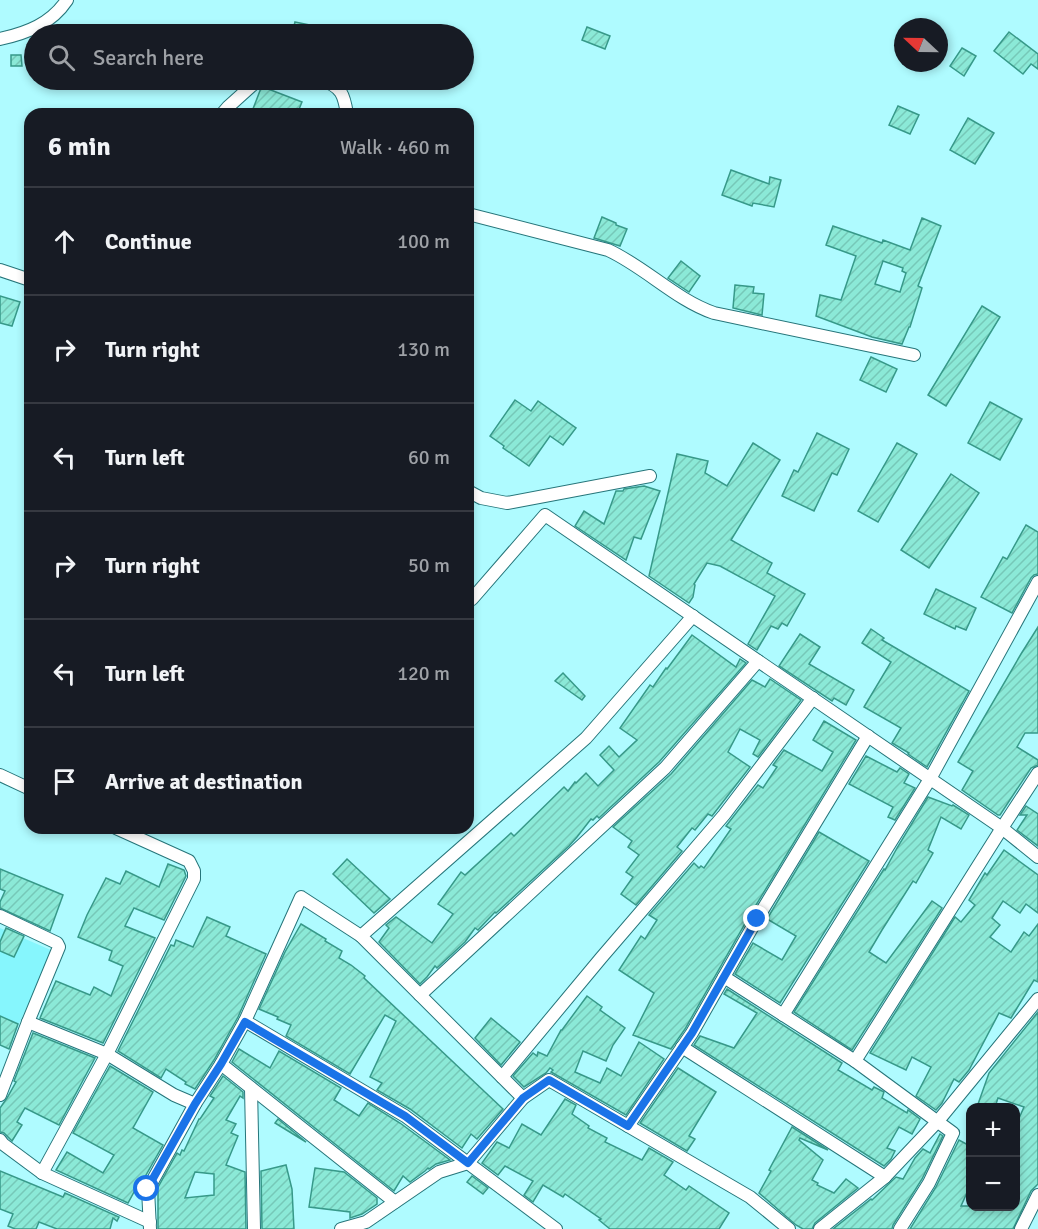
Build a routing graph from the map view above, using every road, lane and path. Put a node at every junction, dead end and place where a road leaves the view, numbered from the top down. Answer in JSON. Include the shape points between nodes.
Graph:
{"nodes":[{"id":1,"x":67,"y":0,"type":"edge"},
{"id":2,"x":43,"y":24,"type":"edge"},
{"id":3,"x":24,"y":32,"type":"edge"},
{"id":4,"x":0,"y":39,"type":"edge"},
{"id":5,"x":247,"y":90,"type":"edge"},
{"id":6,"x":339,"y":90,"type":"edge"},
{"id":7,"x":227,"y":108,"type":"edge"},
{"id":8,"x":346,"y":108,"type":"edge"},
{"id":9,"x":474,"y":216,"type":"edge"},
{"id":10,"x":0,"y":270,"type":"edge"},
{"id":11,"x":24,"y":278,"type":"edge"},
{"id":12,"x":914,"y":355,"type":"dead end"},
{"id":13,"x":650,"y":476,"type":"dead end"},
{"id":14,"x":474,"y":494,"type":"edge"},
{"id":15,"x":1038,"y":582,"type":"edge"},
{"id":16,"x":474,"y":597,"type":"edge"},
{"id":17,"x":693,"y":616,"type":"junction"},
{"id":18,"x":758,"y":661,"type":"junction"},
{"id":19,"x":813,"y":699,"type":"junction"},
{"id":20,"x":868,"y":736,"type":"junction"},
{"id":21,"x":1038,"y":773,"type":"edge"},
{"id":22,"x":0,"y":775,"type":"edge"},
{"id":23,"x":930,"y":779,"type":"junction"},
{"id":24,"x":24,"y":786,"type":"edge"},
{"id":25,"x":1002,"y":828,"type":"junction"},
{"id":26,"x":129,"y":834,"type":"edge"},
{"id":27,"x":1038,"y":858,"type":"edge"},
{"id":28,"x":0,"y":916,"type":"edge"},
{"id":29,"x":361,"y":936,"type":"junction"},
{"id":30,"x":724,"y":977,"type":"junction"},
{"id":31,"x":420,"y":995,"type":"junction"},
{"id":32,"x":1038,"y":999,"type":"edge"},
{"id":33,"x":783,"y":1014,"type":"junction"},
{"id":34,"x":28,"y":1022,"type":"junction"},
{"id":35,"x":245,"y":1022,"type":"junction"},
{"id":36,"x":682,"y":1047,"type":"junction"},
{"id":37,"x":107,"y":1054,"type":"junction"},
{"id":38,"x":855,"y":1061,"type":"junction"},
{"id":39,"x":221,"y":1064,"type":"junction"},
{"id":40,"x":502,"y":1077,"type":"junction"},
{"id":41,"x":251,"y":1088,"type":"junction"},
{"id":42,"x":0,"y":1095,"type":"edge"},
{"id":43,"x":523,"y":1098,"type":"junction"},
{"id":44,"x":195,"y":1104,"type":"junction"},
{"id":45,"x":938,"y":1121,"type":"junction"},
{"id":46,"x":628,"y":1126,"type":"junction"},
{"id":47,"x":0,"y":1140,"type":"edge"},
{"id":48,"x":468,"y":1163,"type":"junction"},
{"id":49,"x":42,"y":1173,"type":"junction"},
{"id":50,"x":885,"y":1177,"type":"junction"},
{"id":51,"x":1038,"y":1195,"type":"edge"},
{"id":52,"x":395,"y":1202,"type":"junction"},
{"id":53,"x":150,"y":1225,"type":"edge"},
{"id":54,"x":254,"y":1229,"type":"edge"},
{"id":55,"x":341,"y":1229,"type":"edge"},
{"id":56,"x":556,"y":1229,"type":"edge"},
{"id":57,"x":789,"y":1229,"type":"edge"},
{"id":58,"x":820,"y":1229,"type":"edge"},
{"id":59,"x":900,"y":1229,"type":"edge"},
{"id":60,"x":1021,"y":1229,"type":"edge"}],
"edges":[{"from":1,"to":2,"type":"street"},
{"from":3,"to":4,"type":"street"},
{"from":5,"to":7,"type":"street"},
{"from":6,"to":8,"type":"street"},
{"from":9,"to":12,"type":"street","via":[[608,250],[699,308],[714,313]]},
{"from":10,"to":11,"type":"street"},
{"from":13,"to":14,"type":"street","via":[[507,503]]},
{"from":15,"to":23,"type":"street"},
{"from":16,"to":17,"type":"street","via":[[545,515]]},
{"from":17,"to":18,"type":"street"},
{"from":17,"to":29,"type":"street","via":[[586,738]]},
{"from":18,"to":19,"type":"street"},
{"from":18,"to":31,"type":"street","via":[[665,768]]},
{"from":19,"to":20,"type":"street"},
{"from":19,"to":40,"type":"street","via":[[724,815]]},
{"from":20,"to":23,"type":"street"},
{"from":20,"to":30,"type":"street"},
{"from":21,"to":25,"type":"street"},
{"from":22,"to":24,"type":"street"},
{"from":23,"to":25,"type":"street"},
{"from":23,"to":33,"type":"street"},
{"from":25,"to":27,"type":"street"},
{"from":25,"to":38,"type":"street"},
{"from":26,"to":37,"type":"street","via":[[189,861],[194,879]]},
{"from":28,"to":34,"type":"street","via":[[59,947]]},
{"from":29,"to":31,"type":"street"},
{"from":29,"to":35,"type":"street","via":[[301,897]]},
{"from":30,"to":33,"type":"street"},
{"from":30,"to":36,"type":"street"},
{"from":31,"to":40,"type":"street"},
{"from":32,"to":45,"type":"street"},
{"from":33,"to":38,"type":"street"},
{"from":34,"to":37,"type":"street"},
{"from":34,"to":42,"type":"street"},
{"from":35,"to":39,"type":"street"},
{"from":35,"to":48,"type":"street","via":[[405,1116]]},
{"from":36,"to":46,"type":"street"},
{"from":36,"to":50,"type":"street"},
{"from":37,"to":44,"type":"street"},
{"from":37,"to":49,"type":"street"},
{"from":38,"to":45,"type":"street"},
{"from":39,"to":41,"type":"street"},
{"from":39,"to":44,"type":"street"},
{"from":40,"to":43,"type":"street"},
{"from":41,"to":52,"type":"street"},
{"from":41,"to":54,"type":"street"},
{"from":43,"to":46,"type":"street","via":[[549,1080]]},
{"from":43,"to":48,"type":"street"},
{"from":44,"to":53,"type":"street","via":[[147,1189]]},
{"from":45,"to":50,"type":"street"},
{"from":45,"to":59,"type":"street","via":[[953,1133],[929,1184]]},
{"from":46,"to":57,"type":"street","via":[[750,1197]]},
{"from":47,"to":49,"type":"street"},
{"from":48,"to":52,"type":"street","via":[[439,1172]]},
{"from":48,"to":56,"type":"street"},
{"from":49,"to":53,"type":"street"},
{"from":50,"to":58,"type":"street"},
{"from":51,"to":60,"type":"street"},
{"from":52,"to":55,"type":"street","via":[[366,1222]]}]}
